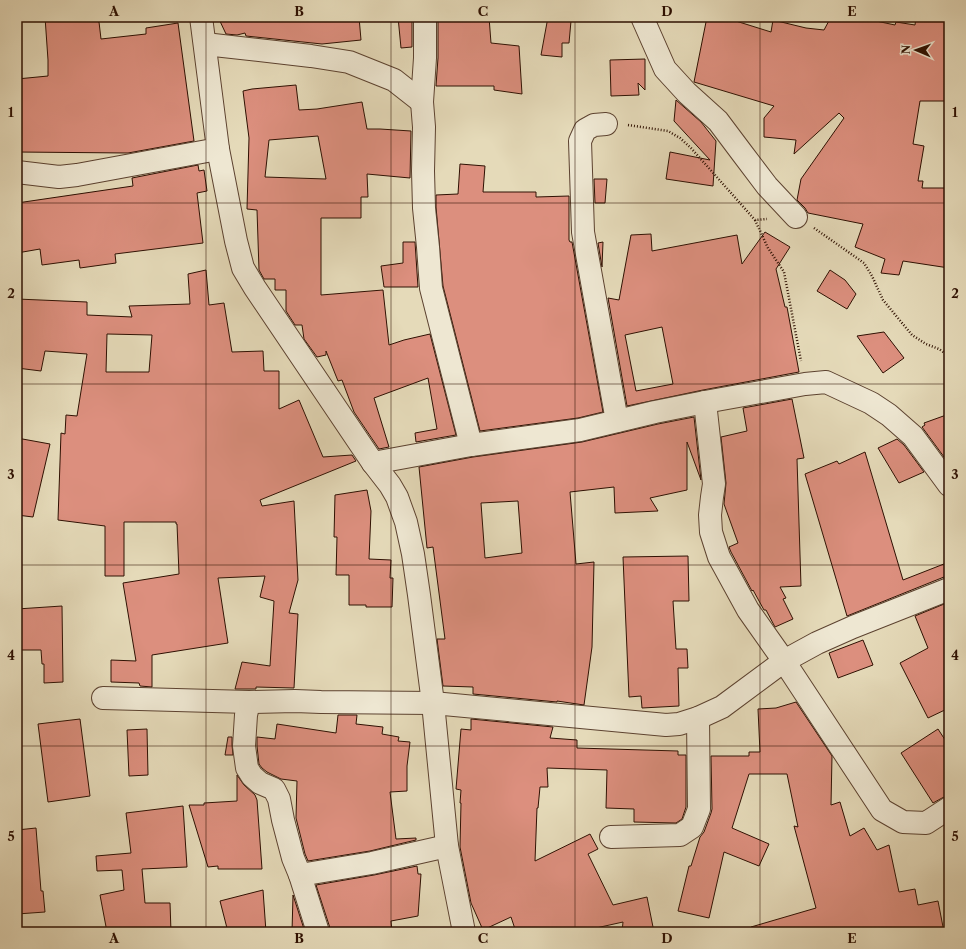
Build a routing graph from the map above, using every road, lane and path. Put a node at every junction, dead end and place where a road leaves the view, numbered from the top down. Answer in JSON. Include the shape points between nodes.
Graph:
{"nodes":[{"id":1,"x":201,"y":17,"type":"edge"},
{"id":2,"x":425,"y":17,"type":"edge"},
{"id":3,"x":642,"y":17,"type":"edge"},
{"id":4,"x":205,"y":44,"type":"junction"},
{"id":5,"x":422,"y":102,"type":"junction"},
{"id":6,"x":606,"y":124,"type":"dead end"},
{"id":7,"x":218,"y":149,"type":"junction"},
{"id":8,"x":17,"y":172,"type":"edge"},
{"id":9,"x":796,"y":216,"type":"dead end"},
{"id":10,"x":755,"y":220,"type":"dead end"},
{"id":11,"x":805,"y":384,"type":"junction"},
{"id":12,"x":705,"y":402,"type":"junction"},
{"id":13,"x":617,"y":421,"type":"junction"},
{"id":14,"x":471,"y":445,"type":"junction"},
{"id":15,"x":373,"y":463,"type":"junction"},
{"id":16,"x":949,"y":485,"type":"edge"},
{"id":17,"x":949,"y":589,"type":"edge"},
{"id":18,"x":784,"y":661,"type":"junction"},
{"id":19,"x":102,"y":698,"type":"dead end"},
{"id":20,"x":249,"y":702,"type":"junction"},
{"id":21,"x":433,"y":702,"type":"junction"},
{"id":22,"x":698,"y":718,"type":"junction"},
{"id":23,"x":949,"y":808,"type":"edge"},
{"id":24,"x":611,"y":837,"type":"dead end"},
{"id":25,"x":448,"y":846,"type":"junction"},
{"id":26,"x":300,"y":874,"type":"junction"},
{"id":27,"x":318,"y":932,"type":"edge"},
{"id":28,"x":464,"y":932,"type":"edge"}],
"edges":[{"from":1,"to":4,"type":"street"},
{"from":2,"to":5,"type":"street"},
{"from":3,"to":9,"type":"street","via":[[665,69],[718,121],[767,186]]},
{"from":4,"to":5,"type":"street","via":[[349,62],[394,80]]},
{"from":4,"to":7,"type":"street"},
{"from":5,"to":14,"type":"street","via":[[424,208],[431,288]]},
{"from":6,"to":13,"type":"street","via":[[594,125],[585,130],[580,141],[580,163],[583,232]]},
{"from":7,"to":8,"type":"street","via":[[77,175],[59,177]]},
{"from":7,"to":15,"type":"street","via":[[243,268]]},
{"from":10,"to":11,"type":"path","via":[[768,248],[784,272]]},
{"from":11,"to":12,"type":"street"},
{"from":11,"to":16,"type":"street","via":[[826,382],[888,415],[913,436]]},
{"from":12,"to":13,"type":"street"},
{"from":12,"to":18,"type":"street","via":[[714,484],[710,532],[719,557],[748,610]]},
{"from":13,"to":14,"type":"street","via":[[580,430]]},
{"from":14,"to":15,"type":"street"},
{"from":15,"to":21,"type":"street","via":[[397,497],[406,522],[413,554]]},
{"from":17,"to":18,"type":"street","via":[[852,627]]},
{"from":18,"to":22,"type":"street","via":[[722,707]]},
{"from":18,"to":23,"type":"street","via":[[882,810],[903,822],[926,823]]},
{"from":19,"to":20,"type":"street"},
{"from":20,"to":21,"type":"street"},
{"from":20,"to":26,"type":"street","via":[[244,746],[246,768],[260,783],[274,790],[279,799],[293,858]]},
{"from":21,"to":22,"type":"street","via":[[666,725]]},
{"from":21,"to":25,"type":"street"},
{"from":22,"to":24,"type":"street","via":[[699,809],[692,827],[680,835]]},
{"from":25,"to":26,"type":"street","via":[[372,863]]},
{"from":25,"to":28,"type":"street"},
{"from":26,"to":27,"type":"street"}]}
